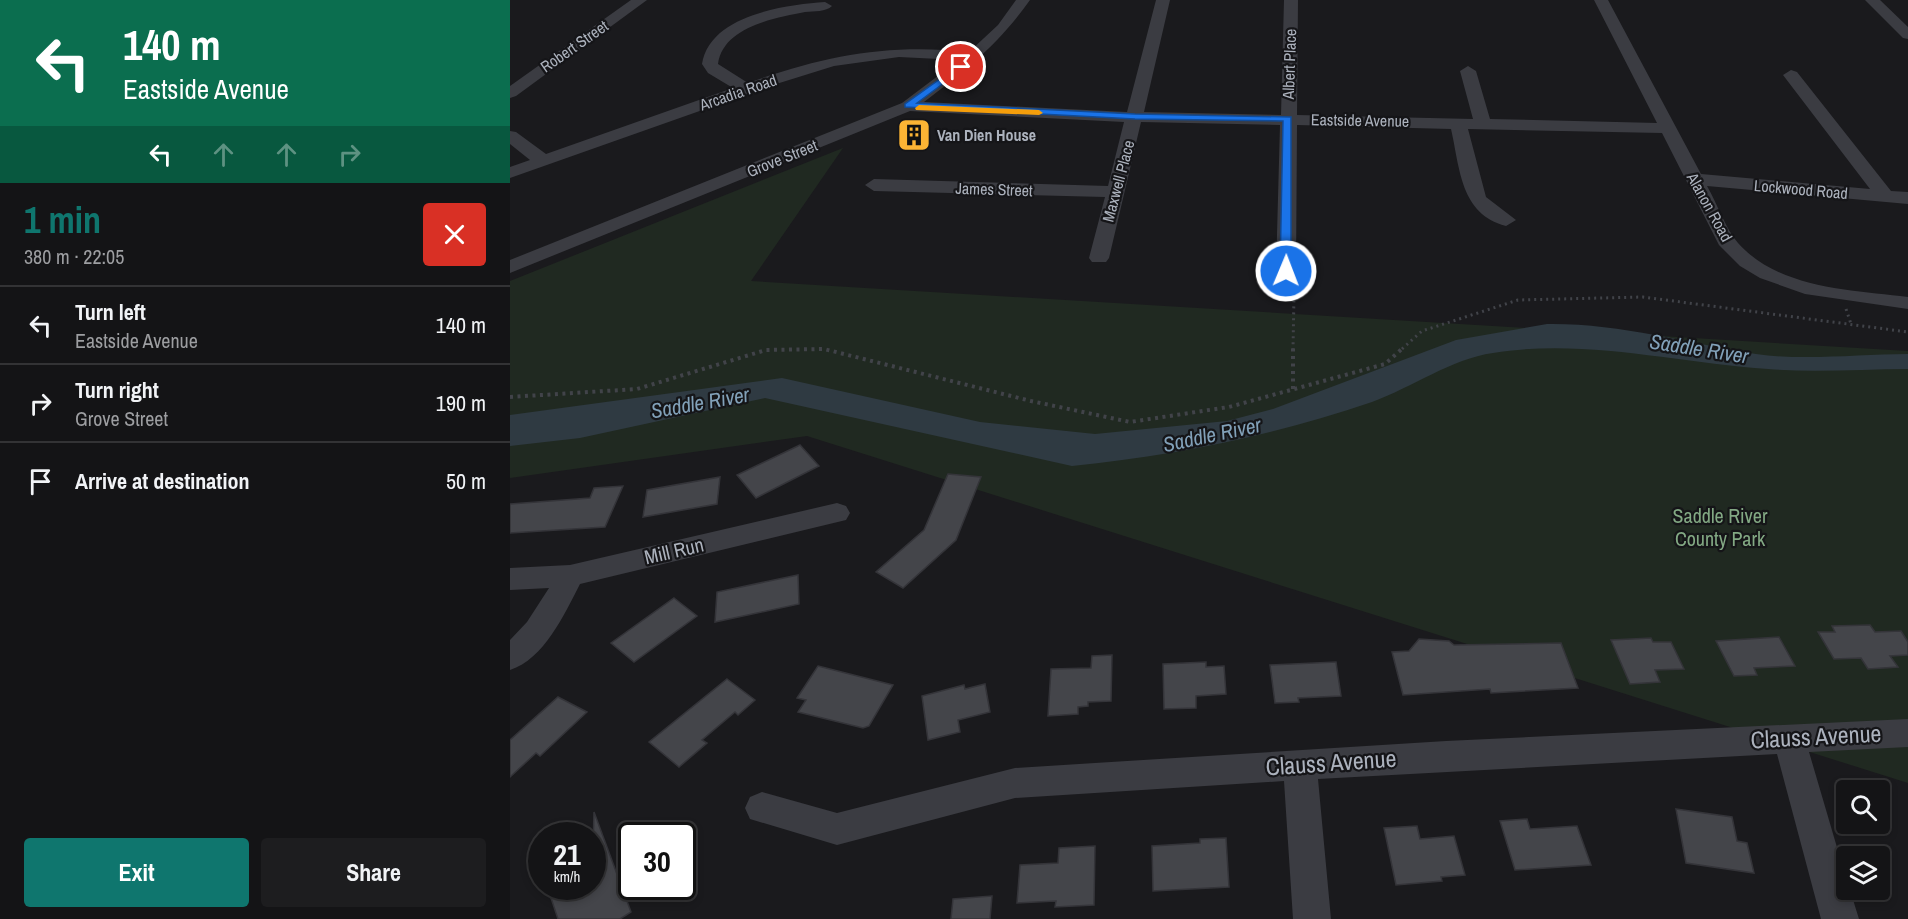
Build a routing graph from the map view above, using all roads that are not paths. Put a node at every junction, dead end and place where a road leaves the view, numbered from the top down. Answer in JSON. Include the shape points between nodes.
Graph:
{"nodes":[{"id":1,"x":640,"y":0,"type":"edge"},
{"id":2,"x":1023,"y":0,"type":"edge"},
{"id":3,"x":1163,"y":0,"type":"edge"},
{"id":4,"x":1292,"y":0,"type":"edge"},
{"id":5,"x":1601,"y":0,"type":"edge"},
{"id":6,"x":1872,"y":0,"type":"edge"},
{"id":7,"x":825,"y":6,"type":"dead end"},
{"id":8,"x":1908,"y":35,"type":"edge"},
{"id":9,"x":972,"y":57,"type":"junction"},
{"id":10,"x":1468,"y":71,"type":"dead end"},
{"id":11,"x":1791,"y":75,"type":"dead end"},
{"id":12,"x":746,"y":89,"type":"junction"},
{"id":13,"x":510,"y":93,"type":"edge"},
{"id":14,"x":908,"y":106,"type":"junction"},
{"id":15,"x":1135,"y":117,"type":"junction"},
{"id":16,"x":1288,"y":118,"type":"junction"},
{"id":17,"x":1458,"y":123,"type":"junction"},
{"id":18,"x":1483,"y":123,"type":"junction"},
{"id":19,"x":1668,"y":128,"type":"junction"},
{"id":20,"x":510,"y":136,"type":"edge"},
{"id":21,"x":543,"y":161,"type":"junction"},
{"id":22,"x":510,"y":172,"type":"edge"},
{"id":23,"x":1695,"y":179,"type":"junction"},
{"id":24,"x":874,"y":185,"type":"dead end"},
{"id":25,"x":1114,"y":192,"type":"junction"},
{"id":26,"x":1885,"y":196,"type":"junction"},
{"id":27,"x":1908,"y":198,"type":"edge"},
{"id":28,"x":1506,"y":220,"type":"dead end"},
{"id":29,"x":1099,"y":258,"type":"dead end"},
{"id":30,"x":510,"y":267,"type":"edge"},
{"id":31,"x":1286,"y":271,"type":"road end"},
{"id":32,"x":1908,"y":303,"type":"edge"},
{"id":33,"x":837,"y":513,"type":"dead end"},
{"id":34,"x":570,"y":576,"type":"junction"},
{"id":35,"x":510,"y":579,"type":"edge"},
{"id":36,"x":510,"y":658,"type":"edge"},
{"id":37,"x":1908,"y":733,"type":"edge"},
{"id":38,"x":1789,"y":739,"type":"junction"},
{"id":39,"x":1300,"y":765,"type":"junction"},
{"id":40,"x":762,"y":808,"type":"dead end"},
{"id":41,"x":1312,"y":919,"type":"edge"},
{"id":42,"x":1840,"y":919,"type":"edge"}],
"edges":[{"from":1,"to":13,"type":"street","name":"Robert Street"},
{"from":2,"to":9,"type":"street","name":"Grove Street","via":[[1003,28]]},
{"from":3,"to":15,"type":"street","name":"Maxwell Place"},
{"from":4,"to":16,"type":"street","name":"Albert Place"},
{"from":5,"to":19,"type":"street","name":"Alanon Road"},
{"from":6,"to":8,"type":"street"},
{"from":7,"to":12,"type":"street","via":[[795,8],[767,16],[718,43],[711,51],[710,64]]},
{"from":9,"to":12,"type":"street","name":"Arcadia Road","via":[[918,51],[857,55]]},
{"from":9,"to":14,"type":"street","name":"Grove Street"},
{"from":10,"to":18,"type":"street"},
{"from":11,"to":26,"type":"street"},
{"from":12,"to":21,"type":"street","name":"Arcadia Road"},
{"from":14,"to":15,"type":"street","name":"Eastside Avenue"},
{"from":14,"to":30,"type":"street","name":"Grove Street"},
{"from":15,"to":16,"type":"street","name":"Eastside Avenue"},
{"from":15,"to":25,"type":"street","name":"Maxwell Place"},
{"from":16,"to":17,"type":"street","name":"Eastside Avenue"},
{"from":16,"to":31,"type":"street","name":"Albert Place"},
{"from":17,"to":18,"type":"street","name":"Eastside Avenue"},
{"from":17,"to":28,"type":"street","via":[[1477,199]]},
{"from":18,"to":19,"type":"street","name":"Eastside Avenue"},
{"from":19,"to":23,"type":"street","name":"Alanon Road"},
{"from":20,"to":21,"type":"street"},
{"from":21,"to":22,"type":"street","name":"Arcadia Road"},
{"from":23,"to":26,"type":"street","name":"Lockwood Road"},
{"from":23,"to":32,"type":"street","name":"Alanon Road","via":[[1729,245],[1755,267],[1818,290]]},
{"from":24,"to":25,"type":"street","name":"James Street"},
{"from":25,"to":29,"type":"street","name":"Maxwell Place"},
{"from":26,"to":27,"type":"street","name":"Lockwood Road"},
{"from":33,"to":34,"type":"street","name":"Mill Run"},
{"from":34,"to":35,"type":"street","name":"Mill Run"},
{"from":34,"to":36,"type":"street","via":[[547,621]]},
{"from":37,"to":38,"type":"street","name":"Clauss Avenue"},
{"from":38,"to":39,"type":"street","name":"Clauss Avenue"},
{"from":38,"to":42,"type":"street"},
{"from":39,"to":40,"type":"street","name":"Clauss Avenue","via":[[1015,783],[837,829]]},
{"from":39,"to":41,"type":"street"}]}
